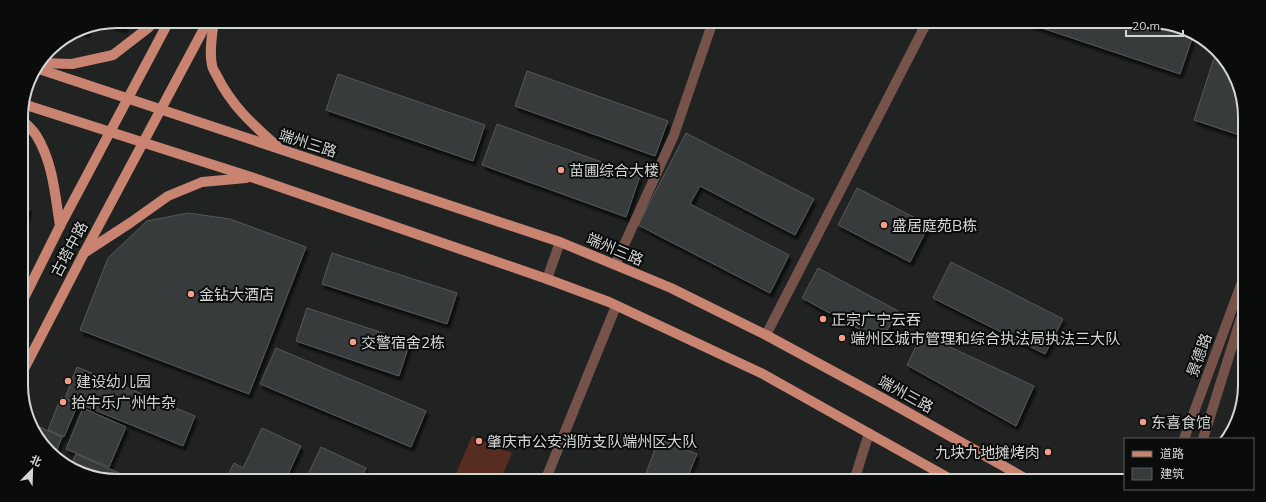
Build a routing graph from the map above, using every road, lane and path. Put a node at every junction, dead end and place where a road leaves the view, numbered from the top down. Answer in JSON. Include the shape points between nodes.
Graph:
{"nodes":[{"id":1,"x":148,"y":28,"type":"edge"},
{"id":2,"x":165,"y":28,"type":"edge"},
{"id":3,"x":204,"y":28,"type":"edge"},
{"id":4,"x":213,"y":28,"type":"edge"},
{"id":5,"x":711,"y":28,"type":"edge"},
{"id":6,"x":924,"y":28,"type":"edge"},
{"id":7,"x":46,"y":63,"type":"edge"},
{"id":8,"x":42,"y":70,"type":"edge"},
{"id":9,"x":127,"y":99,"type":"junction"},
{"id":10,"x":29,"y":106,"type":"edge"},
{"id":11,"x":160,"y":110,"type":"junction"},
{"id":12,"x":28,"y":127,"type":"edge"},
{"id":13,"x":110,"y":132,"type":"junction"},
{"id":14,"x":143,"y":143,"type":"junction"},
{"id":15,"x":282,"y":150,"type":"junction"},
{"id":16,"x":250,"y":177,"type":"junction"},
{"id":17,"x":60,"y":226,"type":"junction"},
{"id":18,"x":560,"y":242,"type":"junction"},
{"id":19,"x":83,"y":254,"type":"junction"},
{"id":20,"x":615,"y":265,"type":"junction"},
{"id":21,"x":547,"y":279,"type":"junction"},
{"id":22,"x":28,"y":290,"type":"edge"},
{"id":23,"x":1238,"y":293,"type":"edge"},
{"id":24,"x":616,"y":306,"type":"junction"},
{"id":25,"x":1238,"y":328,"type":"edge"},
{"id":26,"x":766,"y":336,"type":"junction"},
{"id":27,"x":28,"y":361,"type":"edge"},
{"id":28,"x":869,"y":433,"type":"junction"},
{"id":29,"x":1184,"y":438,"type":"edge"},
{"id":30,"x":1203,"y":438,"type":"edge"},
{"id":31,"x":548,"y":474,"type":"edge"},
{"id":32,"x":856,"y":474,"type":"edge"},
{"id":33,"x":942,"y":474,"type":"edge"},
{"id":34,"x":1018,"y":474,"type":"edge"}],
"edges":[{"from":1,"to":7,"type":"main road","via":[[113,54],[72,64]]},
{"from":2,"to":9,"type":"main road","name":"古塔中路"},
{"from":3,"to":11,"type":"main road","name":"古塔中路"},
{"from":4,"to":15,"type":"main road","via":[[212,66],[220,83],[250,123]]},
{"from":5,"to":20,"type":"street","via":[[674,135]]},
{"from":6,"to":26,"type":"street"},
{"from":8,"to":9,"type":"main road","name":"端州三路"},
{"from":9,"to":11,"type":"main road","name":"端州三路"},
{"from":9,"to":13,"type":"main road","name":"古塔中路"},
{"from":10,"to":13,"type":"main road"},
{"from":11,"to":14,"type":"main road","name":"古塔中路"},
{"from":11,"to":15,"type":"main road","name":"端州三路"},
{"from":12,"to":17,"type":"main road","via":[[47,159],[54,184]]},
{"from":13,"to":14,"type":"main road"},
{"from":13,"to":17,"type":"main road","name":"古塔中路"},
{"from":14,"to":16,"type":"main road"},
{"from":14,"to":19,"type":"main road","name":"古塔中路"},
{"from":15,"to":18,"type":"main road","name":"端州三路"},
{"from":16,"to":19,"type":"main road","via":[[202,182],[168,196]]},
{"from":16,"to":21,"type":"main road"},
{"from":17,"to":22,"type":"main road","name":"古塔中路"},
{"from":18,"to":20,"type":"main road","name":"端州三路"},
{"from":18,"to":21,"type":"street"},
{"from":19,"to":27,"type":"main road","name":"古塔中路"},
{"from":20,"to":26,"type":"main road","name":"端州三路","via":[[671,288]]},
{"from":21,"to":24,"type":"main road"},
{"from":23,"to":29,"type":"street","name":"景德路"},
{"from":24,"to":28,"type":"main road","via":[[763,374]]},
{"from":24,"to":31,"type":"street"},
{"from":25,"to":30,"type":"street","name":"景德路"},
{"from":26,"to":34,"type":"main road","name":"端州三路"},
{"from":28,"to":32,"type":"street"},
{"from":28,"to":33,"type":"main road"}]}
